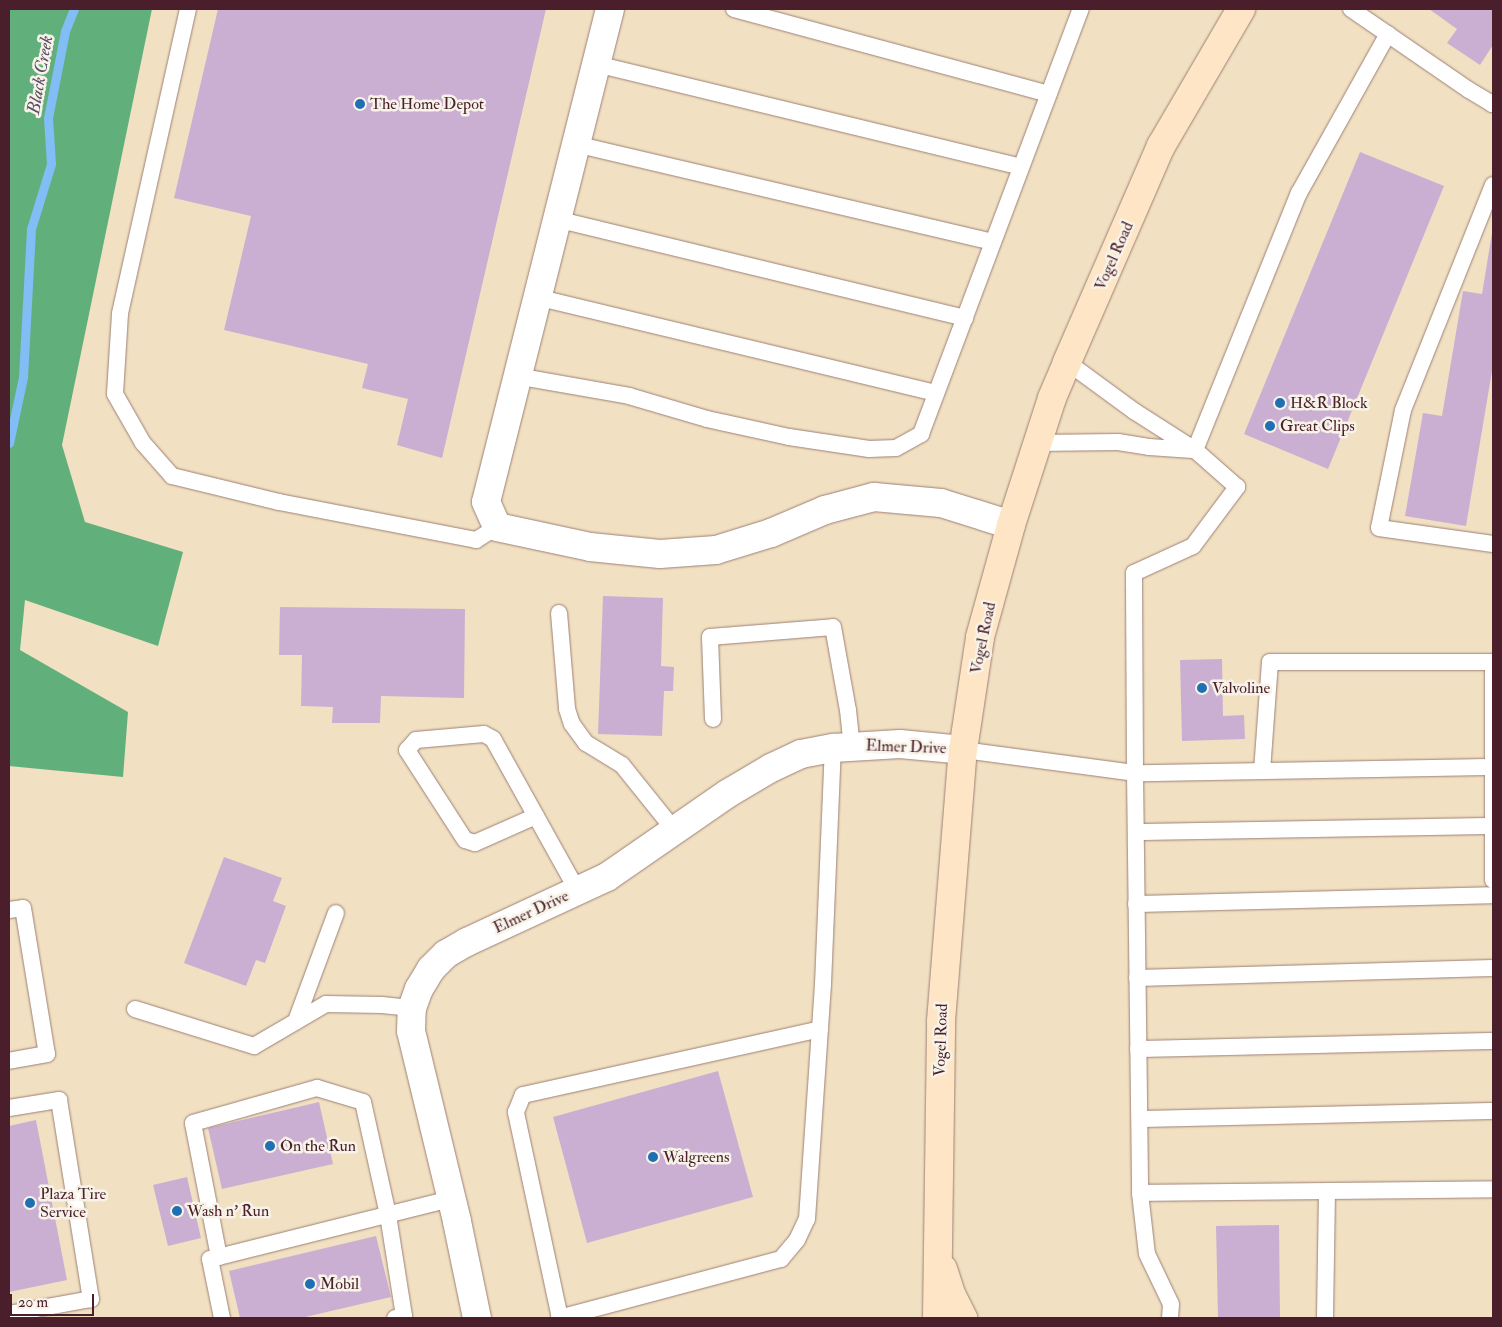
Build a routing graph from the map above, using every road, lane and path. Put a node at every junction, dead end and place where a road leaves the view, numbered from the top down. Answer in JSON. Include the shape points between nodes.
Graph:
{"nodes":[{"id":1,"x":188,"y":9,"type":"edge"},
{"id":2,"x":610,"y":9,"type":"edge"},
{"id":3,"x":734,"y":9,"type":"edge"},
{"id":4,"x":1241,"y":9,"type":"edge"},
{"id":5,"x":1351,"y":9,"type":"edge"},
{"id":6,"x":1076,"y":10,"type":"edge"},
{"id":7,"x":1388,"y":34,"type":"junction"},
{"id":8,"x":596,"y":64,"type":"junction"},
{"id":9,"x":1048,"y":94,"type":"junction"},
{"id":10,"x":1493,"y":104,"type":"edge"},
{"id":11,"x":575,"y":144,"type":"junction"},
{"id":12,"x":1021,"y":167,"type":"junction"},
{"id":13,"x":1493,"y":184,"type":"edge"},
{"id":14,"x":556,"y":219,"type":"junction"},
{"id":15,"x":993,"y":242,"type":"junction"},
{"id":16,"x":536,"y":297,"type":"junction"},
{"id":17,"x":965,"y":318,"type":"junction"},
{"id":18,"x":1067,"y":362,"type":"junction"},
{"id":19,"x":516,"y":376,"type":"junction"},
{"id":20,"x":936,"y":394,"type":"junction"},
{"id":21,"x":1037,"y":443,"type":"junction"},
{"id":22,"x":1196,"y":450,"type":"junction"},
{"id":23,"x":1011,"y":525,"type":"junction"},
{"id":24,"x":497,"y":526,"type":"junction"},
{"id":25,"x":1493,"y":544,"type":"edge"},
{"id":26,"x":559,"y":613,"type":"dead end"},
{"id":27,"x":1493,"y":662,"type":"edge"},
{"id":28,"x":713,"y":719,"type":"dead end"},
{"id":29,"x":1493,"y":746,"type":"edge"},
{"id":30,"x":842,"y":747,"type":"junction"},
{"id":31,"x":963,"y":750,"type":"junction"},
{"id":32,"x":1493,"y":767,"type":"edge"},
{"id":33,"x":1262,"y":771,"type":"junction"},
{"id":34,"x":1135,"y":773,"type":"junction"},
{"id":35,"x":536,"y":816,"type":"junction"},
{"id":36,"x":1493,"y":826,"type":"edge"},
{"id":37,"x":674,"y":830,"type":"junction"},
{"id":38,"x":1136,"y":832,"type":"junction"},
{"id":39,"x":1493,"y":880,"type":"edge"},
{"id":40,"x":577,"y":890,"type":"junction"},
{"id":41,"x":1493,"y":895,"type":"edge"},
{"id":42,"x":1136,"y":904,"type":"junction"},
{"id":43,"x":9,"y":910,"type":"edge"},
{"id":44,"x":336,"y":913,"type":"dead end"},
{"id":45,"x":1493,"y":968,"type":"edge"},
{"id":46,"x":1138,"y":978,"type":"junction"},
{"id":47,"x":412,"y":1008,"type":"junction"},
{"id":48,"x":134,"y":1009,"type":"dead end"},
{"id":49,"x":296,"y":1021,"type":"junction"},
{"id":50,"x":820,"y":1029,"type":"junction"},
{"id":51,"x":1493,"y":1040,"type":"edge"},
{"id":52,"x":1138,"y":1049,"type":"junction"},
{"id":53,"x":9,"y":1061,"type":"edge"},
{"id":54,"x":9,"y":1108,"type":"edge"},
{"id":55,"x":1493,"y":1111,"type":"edge"},
{"id":56,"x":1140,"y":1119,"type":"junction"},
{"id":57,"x":1493,"y":1189,"type":"edge"},
{"id":58,"x":1327,"y":1191,"type":"junction"},
{"id":59,"x":1140,"y":1193,"type":"junction"},
{"id":60,"x":451,"y":1198,"type":"junction"},
{"id":61,"x":388,"y":1214,"type":"junction"},
{"id":62,"x":938,"y":1253,"type":"junction"},
{"id":63,"x":219,"y":1257,"type":"junction"},
{"id":64,"x":9,"y":1314,"type":"edge"},
{"id":65,"x":222,"y":1318,"type":"edge"},
{"id":66,"x":395,"y":1318,"type":"edge"},
{"id":67,"x":477,"y":1318,"type":"edge"},
{"id":68,"x":560,"y":1318,"type":"edge"},
{"id":69,"x":916,"y":1318,"type":"edge"},
{"id":70,"x":937,"y":1318,"type":"edge"},
{"id":71,"x":963,"y":1318,"type":"edge"},
{"id":72,"x":1170,"y":1318,"type":"edge"},
{"id":73,"x":1325,"y":1318,"type":"edge"}],
"edges":[{"from":1,"to":24,"type":"lane","via":[[120,314],[115,394],[143,443],[172,476],[279,502],[476,540]]},
{"from":2,"to":8,"type":"street"},
{"from":3,"to":9,"type":"lane"},
{"from":4,"to":18,"type":"main road","name":"Vogel Road","via":[[1162,146]]},
{"from":5,"to":7,"type":"lane"},
{"from":6,"to":9,"type":"lane"},
{"from":7,"to":10,"type":"lane"},
{"from":7,"to":22,"type":"lane","via":[[1299,194]]},
{"from":8,"to":11,"type":"street"},
{"from":8,"to":12,"type":"lane"},
{"from":9,"to":12,"type":"lane"},
{"from":11,"to":14,"type":"street"},
{"from":11,"to":15,"type":"lane"},
{"from":12,"to":15,"type":"lane"},
{"from":13,"to":25,"type":"lane","via":[[1403,410],[1379,528]]},
{"from":14,"to":16,"type":"street"},
{"from":14,"to":17,"type":"lane"},
{"from":15,"to":17,"type":"lane"},
{"from":16,"to":19,"type":"street"},
{"from":16,"to":20,"type":"lane"},
{"from":17,"to":20,"type":"lane"},
{"from":18,"to":21,"type":"main road","name":"Vogel Road"},
{"from":18,"to":22,"type":"lane","via":[[1134,411]]},
{"from":19,"to":20,"type":"lane","via":[[629,396],[707,419],[789,437],[869,449],[896,448],[921,434]]},
{"from":19,"to":24,"type":"street","via":[[486,502]]},
{"from":21,"to":22,"type":"lane","via":[[1118,442]]},
{"from":21,"to":23,"type":"main road","name":"Vogel Road"},
{"from":22,"to":34,"type":"lane","via":[[1237,487],[1192,546],[1134,574]]},
{"from":23,"to":24,"type":"street","via":[[940,503],[874,497],[825,510],[770,533],[716,550],[660,554],[590,547]]},
{"from":23,"to":31,"type":"main road","name":"Vogel Road","via":[[980,637]]},
{"from":26,"to":37,"type":"lane","via":[[567,709],[572,724],[586,743],[622,765]]},
{"from":27,"to":29,"type":"lane"},
{"from":27,"to":33,"type":"lane","via":[[1270,662]]},
{"from":28,"to":30,"type":"lane","via":[[710,637],[833,627],[848,710]]},
{"from":29,"to":32,"type":"lane"},
{"from":30,"to":31,"type":"street","name":"Elmer Drive","via":[[900,744]]},
{"from":30,"to":37,"type":"street","name":"Elmer Drive","via":[[801,754],[771,768]]},
{"from":30,"to":50,"type":"lane"},
{"from":31,"to":34,"type":"lane"},
{"from":31,"to":62,"type":"main road","name":"Vogel Road","via":[[941,1021]]},
{"from":32,"to":33,"type":"lane"},
{"from":32,"to":36,"type":"lane"},
{"from":33,"to":34,"type":"lane"},
{"from":34,"to":38,"type":"lane"},
{"from":35,"to":35,"type":"lane","via":[[492,739],[484,734],[416,740],[407,750],[465,840],[475,843]]},
{"from":35,"to":40,"type":"lane"},
{"from":36,"to":38,"type":"lane"},
{"from":36,"to":39,"type":"lane"},
{"from":37,"to":40,"type":"street","name":"Elmer Drive","via":[[606,878]]},
{"from":38,"to":42,"type":"lane"},
{"from":40,"to":47,"type":"street","name":"Elmer Drive","via":[[446,954],[418,989]]},
{"from":41,"to":42,"type":"lane"},
{"from":42,"to":46,"type":"lane"},
{"from":43,"to":53,"type":"lane","via":[[23,908],[47,1054]]},
{"from":44,"to":49,"type":"lane"},
{"from":45,"to":46,"type":"lane"},
{"from":46,"to":52,"type":"lane"},
{"from":47,"to":49,"type":"lane","via":[[326,1004]]},
{"from":47,"to":60,"type":"street","name":"Elmer Drive","via":[[415,1056]]},
{"from":48,"to":49,"type":"lane","via":[[254,1046]]},
{"from":50,"to":68,"type":"lane","via":[[807,1219],[797,1240],[781,1258]]},
{"from":50,"to":68,"type":"lane","via":[[523,1095],[516,1112]]},
{"from":51,"to":52,"type":"lane"},
{"from":52,"to":56,"type":"lane"},
{"from":54,"to":64,"type":"lane","via":[[59,1100],[91,1299]]},
{"from":55,"to":56,"type":"lane"},
{"from":56,"to":59,"type":"lane"},
{"from":57,"to":58,"type":"lane"},
{"from":58,"to":59,"type":"lane"},
{"from":58,"to":73,"type":"lane"},
{"from":59,"to":72,"type":"lane","via":[[1147,1254],[1171,1304]]},
{"from":60,"to":61,"type":"lane"},
{"from":60,"to":67,"type":"street","name":"Elmer Drive"},
{"from":61,"to":63,"type":"lane"},
{"from":61,"to":63,"type":"lane","via":[[363,1102],[317,1088],[193,1123]]},
{"from":61,"to":66,"type":"lane","via":[[404,1316]]},
{"from":62,"to":69,"type":"main road","via":[[927,1294]]},
{"from":62,"to":70,"type":"main road","name":"Vogel Road"},
{"from":62,"to":71,"type":"main road"},
{"from":63,"to":65,"type":"lane","via":[[210,1259]]}]}
